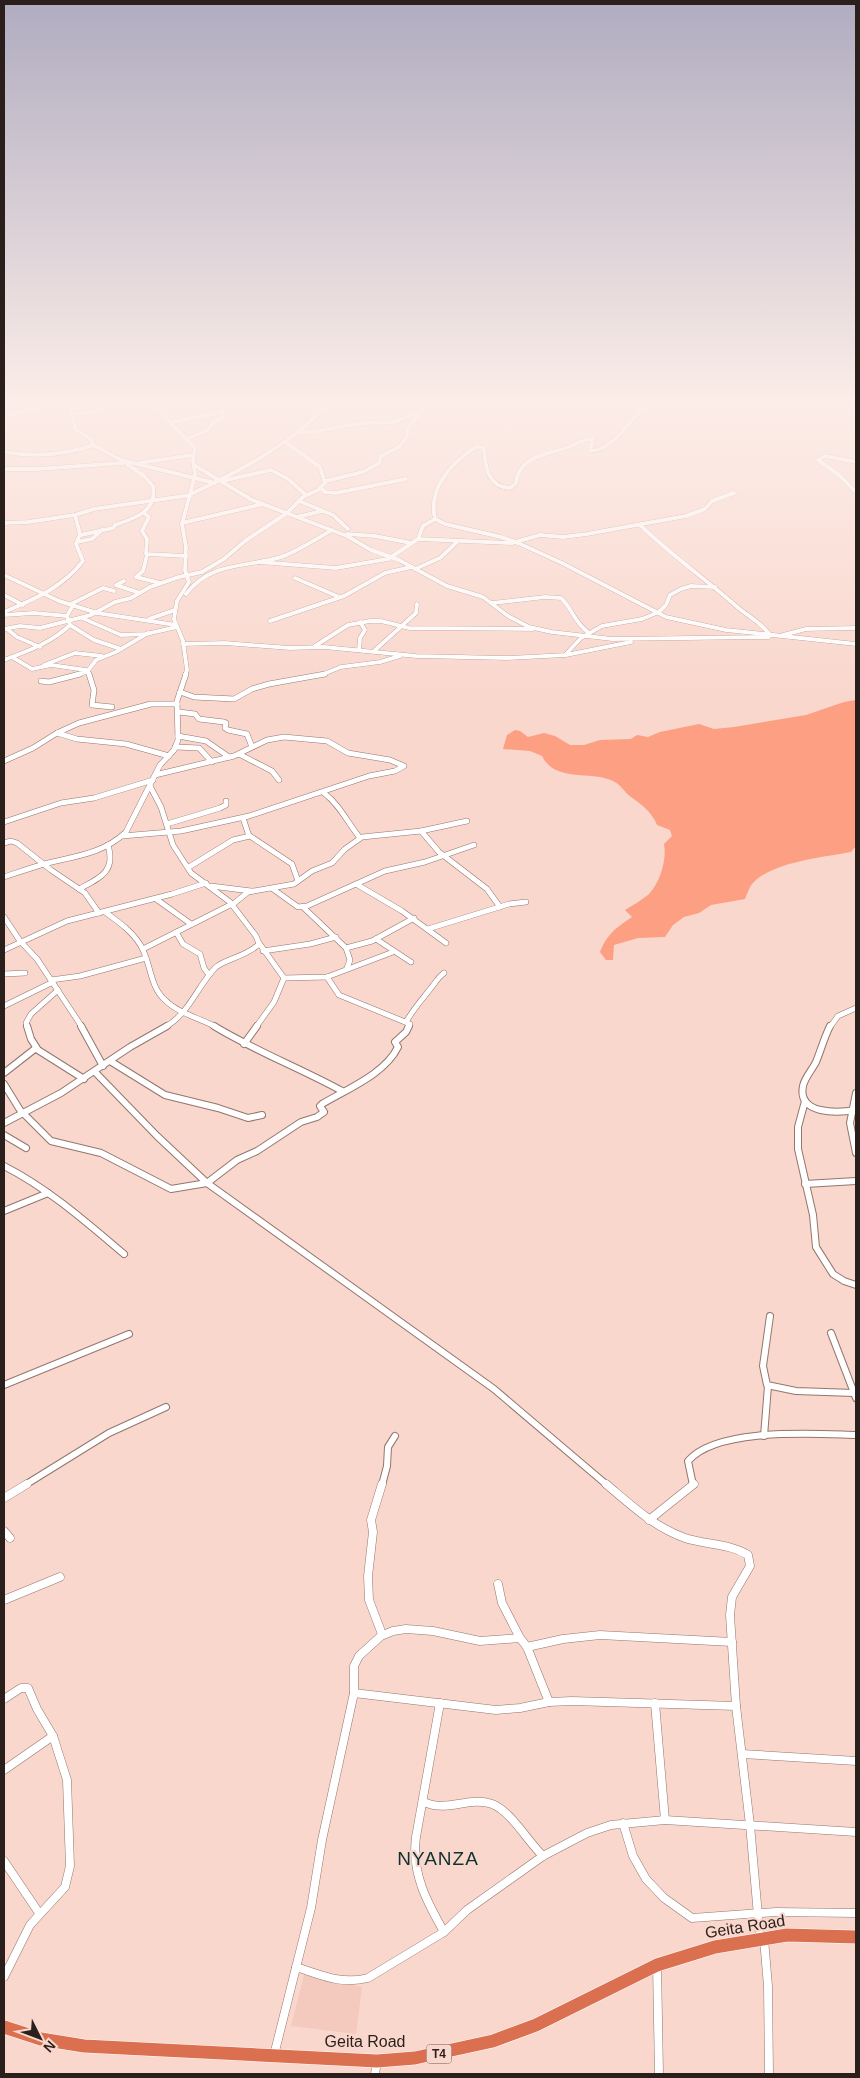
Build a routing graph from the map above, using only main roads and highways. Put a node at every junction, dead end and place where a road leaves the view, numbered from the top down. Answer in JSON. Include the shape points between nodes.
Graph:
{"nodes":[{"id":1,"x":856,"y":1937,"type":"edge"},
{"id":2,"x":4,"y":2027,"type":"edge"},
{"id":3,"x":376,"y":2068,"type":"edge"}],
"edges":[{"from":1,"to":3,"type":"highway","name":"Geita Road","number":"T4","via":[[787,1935],[715,1947],[657,1965],[536,2025],[493,2041]]},
{"from":2,"to":3,"type":"highway","name":"Geita Road","number":"T4","via":[[41,2039],[84,2046],[273,2057]]}]}
